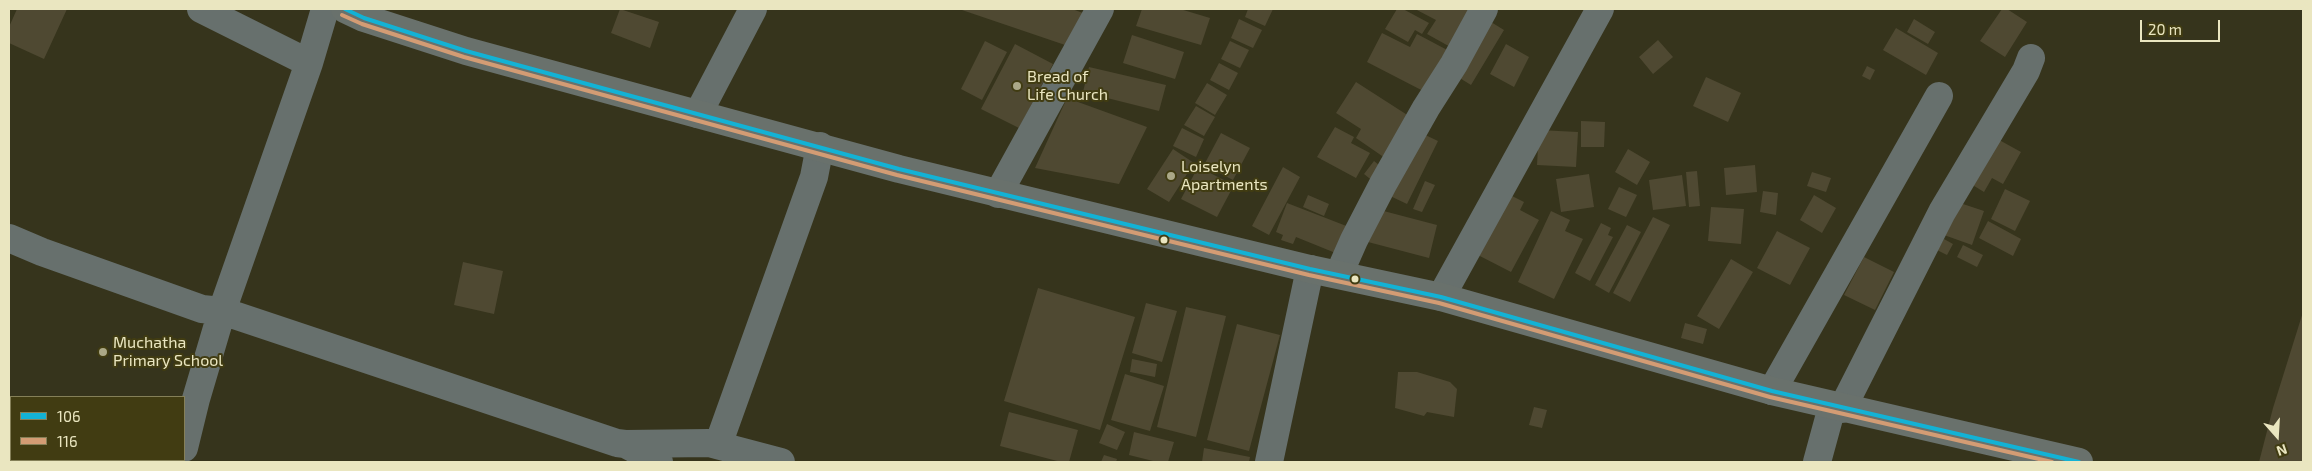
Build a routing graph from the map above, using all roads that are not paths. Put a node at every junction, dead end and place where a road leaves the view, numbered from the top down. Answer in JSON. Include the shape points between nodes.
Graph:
{"nodes":[{"id":1,"x":201,"y":9,"type":"edge"},
{"id":2,"x":325,"y":9,"type":"edge"},
{"id":3,"x":753,"y":9,"type":"edge"},
{"id":4,"x":1100,"y":9,"type":"edge"},
{"id":5,"x":1484,"y":9,"type":"edge"},
{"id":6,"x":1600,"y":9,"type":"edge"},
{"id":7,"x":359,"y":12,"type":"edge"},
{"id":8,"x":2031,"y":58,"type":"dead end"},
{"id":9,"x":309,"y":63,"type":"junction"},
{"id":10,"x":1939,"y":96,"type":"dead end"},
{"id":11,"x":698,"y":114,"type":"junction"},
{"id":12,"x":820,"y":146,"type":"junction"},
{"id":13,"x":998,"y":194,"type":"junction"},
{"id":14,"x":9,"y":238,"type":"edge"},
{"id":15,"x":1310,"y":269,"type":"junction"},
{"id":16,"x":1339,"y":274,"type":"junction"},
{"id":17,"x":1441,"y":297,"type":"junction"},
{"id":18,"x":222,"y":311,"type":"junction"},
{"id":19,"x":1772,"y":391,"type":"junction"},
{"id":20,"x":1837,"y":408,"type":"junction"},
{"id":21,"x":185,"y":444,"type":"edge"},
{"id":22,"x":718,"y":445,"type":"junction"},
{"id":23,"x":617,"y":450,"type":"edge"},
{"id":24,"x":659,"y":462,"type":"edge"},
{"id":25,"x":781,"y":462,"type":"edge"},
{"id":26,"x":1269,"y":462,"type":"edge"},
{"id":27,"x":1817,"y":462,"type":"edge"},
{"id":28,"x":2079,"y":462,"type":"edge"}],
"edges":[{"from":1,"to":9,"type":"street"},
{"from":2,"to":9,"type":"street"},
{"from":3,"to":11,"type":"street"},
{"from":4,"to":13,"type":"street"},
{"from":5,"to":16,"type":"street","via":[[1383,184]]},
{"from":6,"to":17,"type":"street"},
{"from":7,"to":11,"type":"main road","via":[[466,51]]},
{"from":8,"to":20,"type":"street","via":[[1942,212]]},
{"from":9,"to":18,"type":"street"},
{"from":10,"to":19,"type":"street"},
{"from":11,"to":12,"type":"main road"},
{"from":12,"to":13,"type":"main road"},
{"from":12,"to":22,"type":"street","via":[[812,185]]},
{"from":13,"to":15,"type":"main road"},
{"from":14,"to":18,"type":"street","via":[[202,309]]},
{"from":15,"to":16,"type":"main road"},
{"from":15,"to":26,"type":"street"},
{"from":16,"to":17,"type":"main road"},
{"from":17,"to":19,"type":"main road"},
{"from":18,"to":21,"type":"street"},
{"from":18,"to":23,"type":"street"},
{"from":19,"to":20,"type":"main road"},
{"from":20,"to":27,"type":"street"},
{"from":20,"to":28,"type":"main road"},
{"from":22,"to":23,"type":"street","via":[[697,442]]},
{"from":22,"to":25,"type":"street"},
{"from":23,"to":24,"type":"street"}]}
